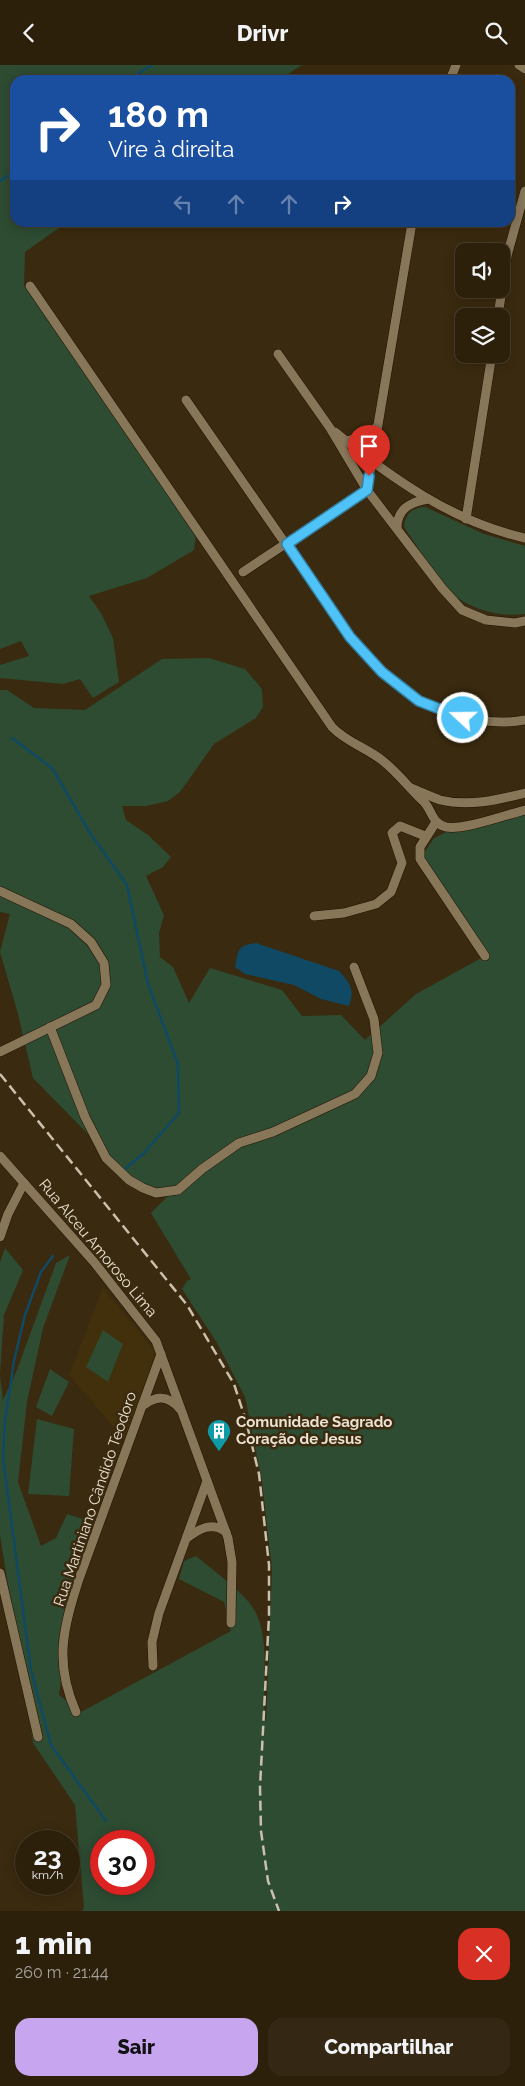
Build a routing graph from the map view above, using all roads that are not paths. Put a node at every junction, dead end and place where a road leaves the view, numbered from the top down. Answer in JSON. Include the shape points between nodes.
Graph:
{"nodes":[{"id":1,"x":519,"y":65,"type":"edge"},
{"id":2,"x":525,"y":69,"type":"edge"},
{"id":3,"x":525,"y":191,"type":"edge"},
{"id":4,"x":411,"y":227,"type":"edge"},
{"id":5,"x":30,"y":286,"type":"dead end"},
{"id":6,"x":499,"y":308,"type":"edge"},
{"id":7,"x":278,"y":354,"type":"dead end"},
{"id":8,"x":491,"y":363,"type":"edge"},
{"id":9,"x":186,"y":400,"type":"dead end"},
{"id":10,"x":377,"y":427,"type":"junction"},
{"id":11,"x":330,"y":428,"type":"junction"},
{"id":12,"x":347,"y":441,"type":"junction"},
{"id":13,"x":371,"y":462,"type":"junction"},
{"id":14,"x":367,"y":490,"type":"junction"},
{"id":15,"x":428,"y":499,"type":"junction"},
{"id":16,"x":466,"y":519,"type":"junction"},
{"id":17,"x":397,"y":528,"type":"junction"},
{"id":18,"x":525,"y":538,"type":"edge"},
{"id":19,"x":287,"y":544,"type":"junction"},
{"id":20,"x":243,"y":572,"type":"dead end"},
{"id":21,"x":525,"y":621,"type":"edge"},
{"id":22,"x":525,"y":720,"type":"edge"},
{"id":23,"x":407,"y":787,"type":"junction"},
{"id":24,"x":525,"y":793,"type":"edge"},
{"id":25,"x":525,"y":811,"type":"edge"},
{"id":26,"x":436,"y":822,"type":"junction"},
{"id":27,"x":425,"y":836,"type":"junction"},
{"id":28,"x":0,"y":891,"type":"edge"},
{"id":29,"x":314,"y":916,"type":"dead end"},
{"id":30,"x":485,"y":956,"type":"dead end"},
{"id":31,"x":354,"y":967,"type":"dead end"},
{"id":32,"x":50,"y":1027,"type":"junction"},
{"id":33,"x":0,"y":1052,"type":"edge"},
{"id":34,"x":0,"y":1155,"type":"edge"},
{"id":35,"x":24,"y":1183,"type":"junction"},
{"id":36,"x":0,"y":1237,"type":"edge"},
{"id":37,"x":161,"y":1354,"type":"junction"},
{"id":38,"x":142,"y":1407,"type":"junction"},
{"id":39,"x":182,"y":1412,"type":"junction"},
{"id":40,"x":207,"y":1481,"type":"junction"},
{"id":41,"x":226,"y":1532,"type":"junction"},
{"id":42,"x":187,"y":1538,"type":"junction"},
{"id":43,"x":0,"y":1573,"type":"edge"},
{"id":44,"x":231,"y":1623,"type":"dead end"},
{"id":45,"x":153,"y":1667,"type":"dead end"},
{"id":46,"x":76,"y":1712,"type":"dead end"},
{"id":47,"x":38,"y":1737,"type":"dead end"}],
"edges":[{"from":1,"to":2,"type":"street"},
{"from":3,"to":6,"type":"street","via":[[507,256]]},
{"from":4,"to":10,"type":"street"},
{"from":5,"to":23,"type":"street","via":[[332,727],[385,762]]},
{"from":7,"to":11,"type":"street"},
{"from":8,"to":16,"type":"street"},
{"from":9,"to":19,"type":"street"},
{"from":10,"to":12,"type":"street","via":[[366,435]]},
{"from":10,"to":13,"type":"street"},
{"from":11,"to":12,"type":"street"},
{"from":11,"to":14,"type":"street"},
{"from":12,"to":13,"type":"street"},
{"from":13,"to":14,"type":"street"},
{"from":13,"to":15,"type":"street"},
{"from":14,"to":17,"type":"street"},
{"from":14,"to":19,"type":"street"},
{"from":15,"to":16,"type":"street"},
{"from":15,"to":17,"type":"street","via":[[404,507],[398,517]]},
{"from":16,"to":18,"type":"street"},
{"from":17,"to":21,"type":"street","via":[[462,610],[486,620]]},
{"from":19,"to":20,"type":"street"},
{"from":19,"to":22,"type":"street","via":[[350,637],[382,672],[419,701],[463,718]]},
{"from":23,"to":24,"type":"street","via":[[440,800],[464,804]]},
{"from":23,"to":26,"type":"street","via":[[426,804]]},
{"from":25,"to":26,"type":"street","via":[[457,827]]},
{"from":26,"to":27,"type":"street"},
{"from":27,"to":29,"type":"street","via":[[400,826],[392,833],[402,863],[391,892],[376,903],[344,913]]},
{"from":27,"to":30,"type":"street","via":[[420,847],[420,859]]},
{"from":28,"to":32,"type":"street","via":[[71,925],[91,942],[104,963],[106,985],[96,1005]]},
{"from":31,"to":32,"type":"street","via":[[374,1019],[378,1053],[371,1076],[355,1094],[273,1132],[239,1143],[178,1190],[156,1193],[143,1188],[129,1180],[106,1158],[85,1117]]},
{"from":32,"to":33,"type":"street"},
{"from":34,"to":35,"type":"street","name":"Rua Alceu Amoroso Lima"},
{"from":35,"to":36,"type":"street"},
{"from":35,"to":37,"type":"street","name":"Rua Alceu Amoroso Lima","via":[[147,1328]]},
{"from":37,"to":38,"type":"street","name":"Rua Martiniano Cândido Teodoro"},
{"from":37,"to":39,"type":"street","name":"Rua Alceu Amoroso Lima"},
{"from":38,"to":39,"type":"street","via":[[157,1397],[175,1403]]},
{"from":38,"to":46,"type":"street","name":"Rua Martiniano Cândido Teodoro","via":[[78,1579],[67,1618],[63,1673]]},
{"from":39,"to":40,"type":"street","name":"Rua Alceu Amoroso Lima"},
{"from":40,"to":41,"type":"street","name":"Rua Alceu Amoroso Lima"},
{"from":40,"to":42,"type":"street"},
{"from":41,"to":42,"type":"street","via":[[221,1528],[206,1527]]},
{"from":41,"to":44,"type":"street","name":"Rua Alceu Amoroso Lima","via":[[232,1561]]},
{"from":42,"to":45,"type":"street","via":[[159,1613],[152,1642]]},
{"from":43,"to":47,"type":"street"}]}
